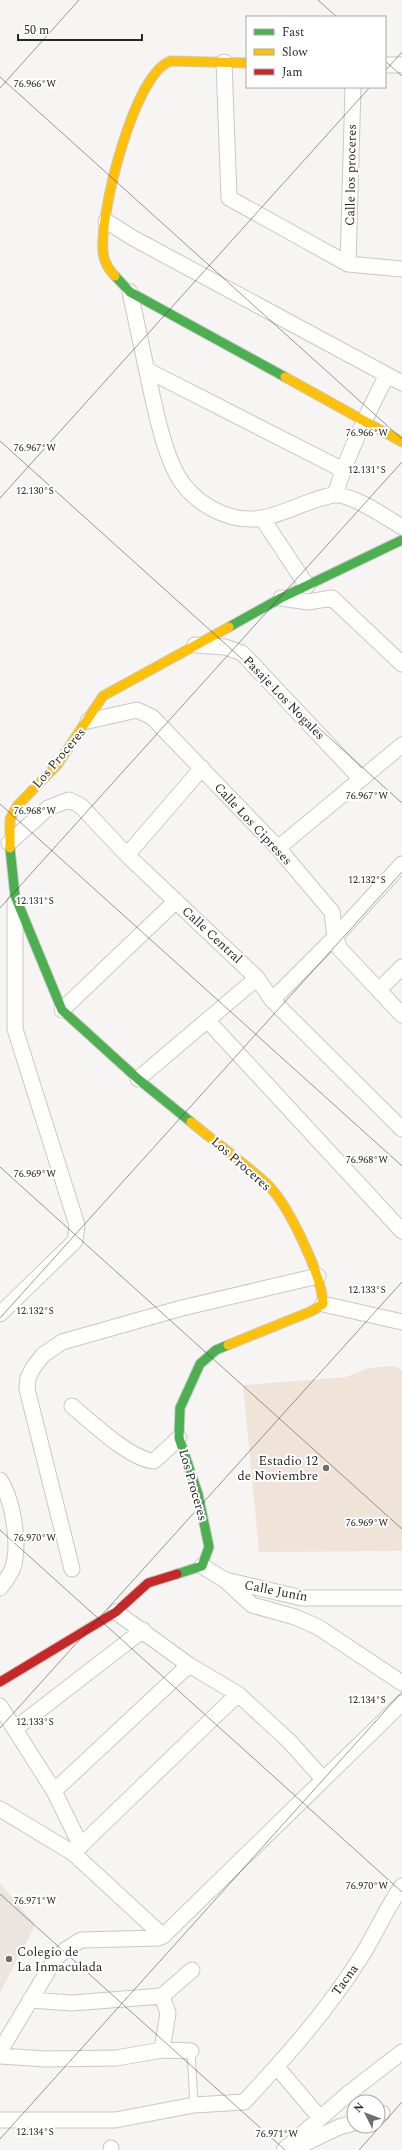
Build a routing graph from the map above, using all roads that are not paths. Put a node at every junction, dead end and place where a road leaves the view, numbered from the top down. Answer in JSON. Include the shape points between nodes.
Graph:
{"nodes":[{"id":1,"x":224,"y":62,"type":"junction"},
{"id":2,"x":246,"y":63,"type":"edge"},
{"id":3,"x":386,"y":65,"type":"edge"},
{"id":4,"x":402,"y":65,"type":"edge"},
{"id":5,"x":353,"y":88,"type":"edge"},
{"id":6,"x":106,"y":221,"type":"junction"},
{"id":7,"x":348,"y":264,"type":"junction"},
{"id":8,"x":402,"y":269,"type":"edge"},
{"id":9,"x":130,"y":292,"type":"junction"},
{"id":10,"x":147,"y":370,"type":"junction"},
{"id":11,"x":387,"y":375,"type":"junction"},
{"id":12,"x":402,"y":383,"type":"edge"},
{"id":13,"x":364,"y":421,"type":"junction"},
{"id":14,"x":402,"y":442,"type":"edge"},
{"id":15,"x":343,"y":470,"type":"junction"},
{"id":16,"x":335,"y":495,"type":"junction"},
{"id":17,"x":262,"y":518,"type":"junction"},
{"id":18,"x":402,"y":527,"type":"edge"},
{"id":19,"x":402,"y":540,"type":"edge"},
{"id":20,"x":307,"y":586,"type":"junction"},
{"id":21,"x":281,"y":598,"type":"junction"},
{"id":22,"x":194,"y":645,"type":"junction"},
{"id":23,"x":402,"y":664,"type":"edge"},
{"id":24,"x":88,"y":721,"type":"junction"},
{"id":25,"x":402,"y":745,"type":"edge"},
{"id":26,"x":202,"y":768,"type":"junction"},
{"id":27,"x":360,"y":778,"type":"junction"},
{"id":28,"x":9,"y":843,"type":"junction"},
{"id":29,"x":278,"y":848,"type":"junction"},
{"id":30,"x":127,"y":855,"type":"junction"},
{"id":31,"x":402,"y":864,"type":"edge"},
{"id":32,"x":15,"y":896,"type":"junction"},
{"id":33,"x":176,"y":901,"type":"junction"},
{"id":34,"x":335,"y":938,"type":"junction"},
{"id":35,"x":402,"y":967,"type":"edge"},
{"id":36,"x":257,"y":978,"type":"junction"},
{"id":37,"x":380,"y":990,"type":"junction"},
{"id":38,"x":272,"y":1000,"type":"junction"},
{"id":39,"x":62,"y":1010,"type":"junction"},
{"id":40,"x":402,"y":1015,"type":"edge"},
{"id":41,"x":208,"y":1021,"type":"junction"},
{"id":42,"x":138,"y":1079,"type":"junction"},
{"id":43,"x":402,"y":1129,"type":"edge"},
{"id":44,"x":402,"y":1231,"type":"edge"},
{"id":45,"x":318,"y":1276,"type":"junction"},
{"id":46,"x":322,"y":1304,"type":"junction"},
{"id":47,"x":0,"y":1314,"type":"edge"},
{"id":48,"x":402,"y":1322,"type":"edge"},
{"id":49,"x":72,"y":1406,"type":"dead end"},
{"id":50,"x":180,"y":1438,"type":"junction"},
{"id":51,"x":0,"y":1480,"type":"edge"},
{"id":52,"x":202,"y":1566,"type":"junction"},
{"id":53,"x":72,"y":1569,"type":"dead end"},
{"id":54,"x":225,"y":1580,"type":"junction"},
{"id":55,"x":0,"y":1588,"type":"edge"},
{"id":56,"x":402,"y":1598,"type":"edge"},
{"id":57,"x":116,"y":1612,"type":"junction"},
{"id":58,"x":143,"y":1630,"type":"junction"},
{"id":59,"x":189,"y":1665,"type":"junction"},
{"id":60,"x":0,"y":1682,"type":"edge"},
{"id":61,"x":402,"y":1683,"type":"edge"},
{"id":62,"x":238,"y":1694,"type":"junction"},
{"id":63,"x":402,"y":1703,"type":"edge"},
{"id":64,"x":0,"y":1706,"type":"edge"},
{"id":65,"x":16,"y":1728,"type":"junction"},
{"id":66,"x":323,"y":1779,"type":"junction"},
{"id":67,"x":54,"y":1791,"type":"junction"},
{"id":68,"x":0,"y":1809,"type":"edge"},
{"id":69,"x":77,"y":1850,"type":"junction"},
{"id":70,"x":402,"y":1886,"type":"edge"},
{"id":71,"x":163,"y":1936,"type":"junction"},
{"id":72,"x":192,"y":1970,"type":"dead end"},
{"id":73,"x":162,"y":1996,"type":"junction"},
{"id":74,"x":30,"y":2000,"type":"junction"},
{"id":75,"x":162,"y":2050,"type":"junction"},
{"id":76,"x":0,"y":2051,"type":"edge"},
{"id":77,"x":191,"y":2051,"type":"joint"},
{"id":78,"x":402,"y":2052,"type":"edge"},
{"id":79,"x":0,"y":2056,"type":"edge"},
{"id":80,"x":277,"y":2067,"type":"junction"},
{"id":81,"x":194,"y":2105,"type":"junction"},
{"id":82,"x":320,"y":2118,"type":"junction"},
{"id":83,"x":0,"y":2120,"type":"edge"},
{"id":84,"x":346,"y":2125,"type":"edge"},
{"id":85,"x":284,"y":2150,"type":"edge"},
{"id":86,"x":290,"y":2150,"type":"edge"}],
"edges":[{"from":1,"to":2,"type":"street"},
{"from":1,"to":6,"type":"street","via":[[171,60],[159,68],[134,108],[126,128]]},
{"from":1,"to":7,"type":"street","via":[[228,195],[231,200]]},
{"from":3,"to":4,"type":"street"},
{"from":5,"to":7,"type":"street","name":"Calle los proceres"},
{"from":6,"to":9,"type":"street","via":[[104,259],[108,269]]},
{"from":6,"to":11,"type":"street","via":[[132,238]]},
{"from":7,"to":8,"type":"street"},
{"from":9,"to":10,"type":"street"},
{"from":9,"to":13,"type":"street"},
{"from":10,"to":15,"type":"street"},
{"from":10,"to":17,"type":"street","via":[[162,437],[176,473],[184,485],[220,513],[250,520]]},
{"from":11,"to":12,"type":"street"},
{"from":11,"to":13,"type":"street"},
{"from":13,"to":14,"type":"street"},
{"from":13,"to":15,"type":"street"},
{"from":15,"to":16,"type":"street"},
{"from":16,"to":17,"type":"street"},
{"from":16,"to":18,"type":"street","via":[[360,504]]},
{"from":17,"to":20,"type":"street"},
{"from":19,"to":20,"type":"street"},
{"from":20,"to":21,"type":"street"},
{"from":21,"to":22,"type":"street"},
{"from":21,"to":23,"type":"street","via":[[308,602],[332,598]]},
{"from":22,"to":24,"type":"street","name":"Los Proceres","via":[[103,696]]},
{"from":22,"to":27,"type":"street","name":"Pasaje Los Nogales","via":[[225,647],[242,653]]},
{"from":24,"to":26,"type":"street","name":"Calle Los Cipreses","via":[[137,710],[152,717]]},
{"from":24,"to":28,"type":"street","name":"Los Proceres","via":[[57,764],[16,806],[10,819]]},
{"from":25,"to":27,"type":"street"},
{"from":26,"to":29,"type":"street","name":"Calle Los Cipreses"},
{"from":26,"to":30,"type":"street"},
{"from":27,"to":29,"type":"street"},
{"from":28,"to":30,"type":"street","name":"Calle Central","via":[[48,808],[69,800],[81,806]]},
{"from":28,"to":32,"type":"street","name":"Los Proceres"},
{"from":29,"to":34,"type":"street","name":"Calle Los Cipreses","via":[[332,912]]},
{"from":30,"to":33,"type":"street","name":"Calle Central"},
{"from":31,"to":34,"type":"street"},
{"from":32,"to":39,"type":"street","name":"Los Proceres"},
{"from":32,"to":47,"type":"street","via":[[15,1029],[77,1225],[77,1233],[75,1241]]},
{"from":33,"to":36,"type":"street","name":"Calle Central"},
{"from":33,"to":39,"type":"street"},
{"from":34,"to":37,"type":"street","name":"Calle Los Cipreses","via":[[340,949]]},
{"from":34,"to":38,"type":"street"},
{"from":35,"to":37,"type":"street"},
{"from":36,"to":38,"type":"street","name":"Calle Central"},
{"from":36,"to":41,"type":"street"},
{"from":37,"to":40,"type":"street","name":"Calle Los Cipreses"},
{"from":38,"to":43,"type":"street","name":"Calle Central"},
{"from":39,"to":42,"type":"street","name":"Los Proceres"},
{"from":41,"to":42,"type":"street"},
{"from":41,"to":44,"type":"street"},
{"from":42,"to":45,"type":"street","name":"Los Proceres","via":[[268,1185],[280,1200]]},
{"from":45,"to":46,"type":"street","name":"Los Proceres","via":[[324,1296]]},
{"from":45,"to":53,"type":"street","via":[[174,1310],[62,1342],[43,1355],[28,1378],[28,1389]]},
{"from":46,"to":48,"type":"street"},
{"from":46,"to":50,"type":"street","name":"Los Proceres","via":[[312,1311],[216,1350],[200,1364],[180,1408]]},
{"from":49,"to":50,"type":"street","via":[[118,1443],[148,1461],[154,1461]]},
{"from":50,"to":52,"type":"street","name":"Los Proceres","via":[[198,1494],[209,1547]]},
{"from":51,"to":55,"type":"street","via":[[16,1533],[12,1570]]},
{"from":52,"to":54,"type":"street","name":"Calle Junín"},
{"from":52,"to":57,"type":"street","via":[[148,1583]]},
{"from":54,"to":56,"type":"street","name":"Calle Junín","via":[[302,1598]]},
{"from":54,"to":61,"type":"street","via":[[252,1605],[295,1617],[318,1627]]},
{"from":57,"to":58,"type":"street"},
{"from":57,"to":60,"type":"street"},
{"from":58,"to":59,"type":"street"},
{"from":58,"to":65,"type":"street"},
{"from":59,"to":62,"type":"street"},
{"from":59,"to":67,"type":"street"},
{"from":62,"to":66,"type":"street","via":[[289,1741]]},
{"from":62,"to":69,"type":"street"},
{"from":63,"to":66,"type":"street"},
{"from":64,"to":65,"type":"street"},
{"from":65,"to":67,"type":"street"},
{"from":66,"to":71,"type":"street"},
{"from":67,"to":69,"type":"street"},
{"from":68,"to":69,"type":"street"},
{"from":69,"to":71,"type":"street"},
{"from":70,"to":80,"type":"street","name":"Tacna","via":[[390,1902],[346,1981]]},
{"from":71,"to":74,"type":"street","via":[[81,1940],[55,1959]]},
{"from":72,"to":73,"type":"street"},
{"from":73,"to":74,"type":"street","via":[[72,2003]]},
{"from":73,"to":75,"type":"street","via":[[168,2013]]},
{"from":74,"to":76,"type":"street"},
{"from":75,"to":77,"type":"street"},
{"from":75,"to":79,"type":"street","via":[[116,2058],[46,2059]]},
{"from":77,"to":81,"type":"lane"},
{"from":78,"to":82,"type":"street"},
{"from":80,"to":81,"type":"street","name":"Tacna","via":[[244,2102]]},
{"from":80,"to":82,"type":"street"},
{"from":81,"to":83,"type":"street","name":"Tacna","via":[[115,2120]]},
{"from":82,"to":85,"type":"street"},
{"from":84,"to":86,"type":"street"}]}
